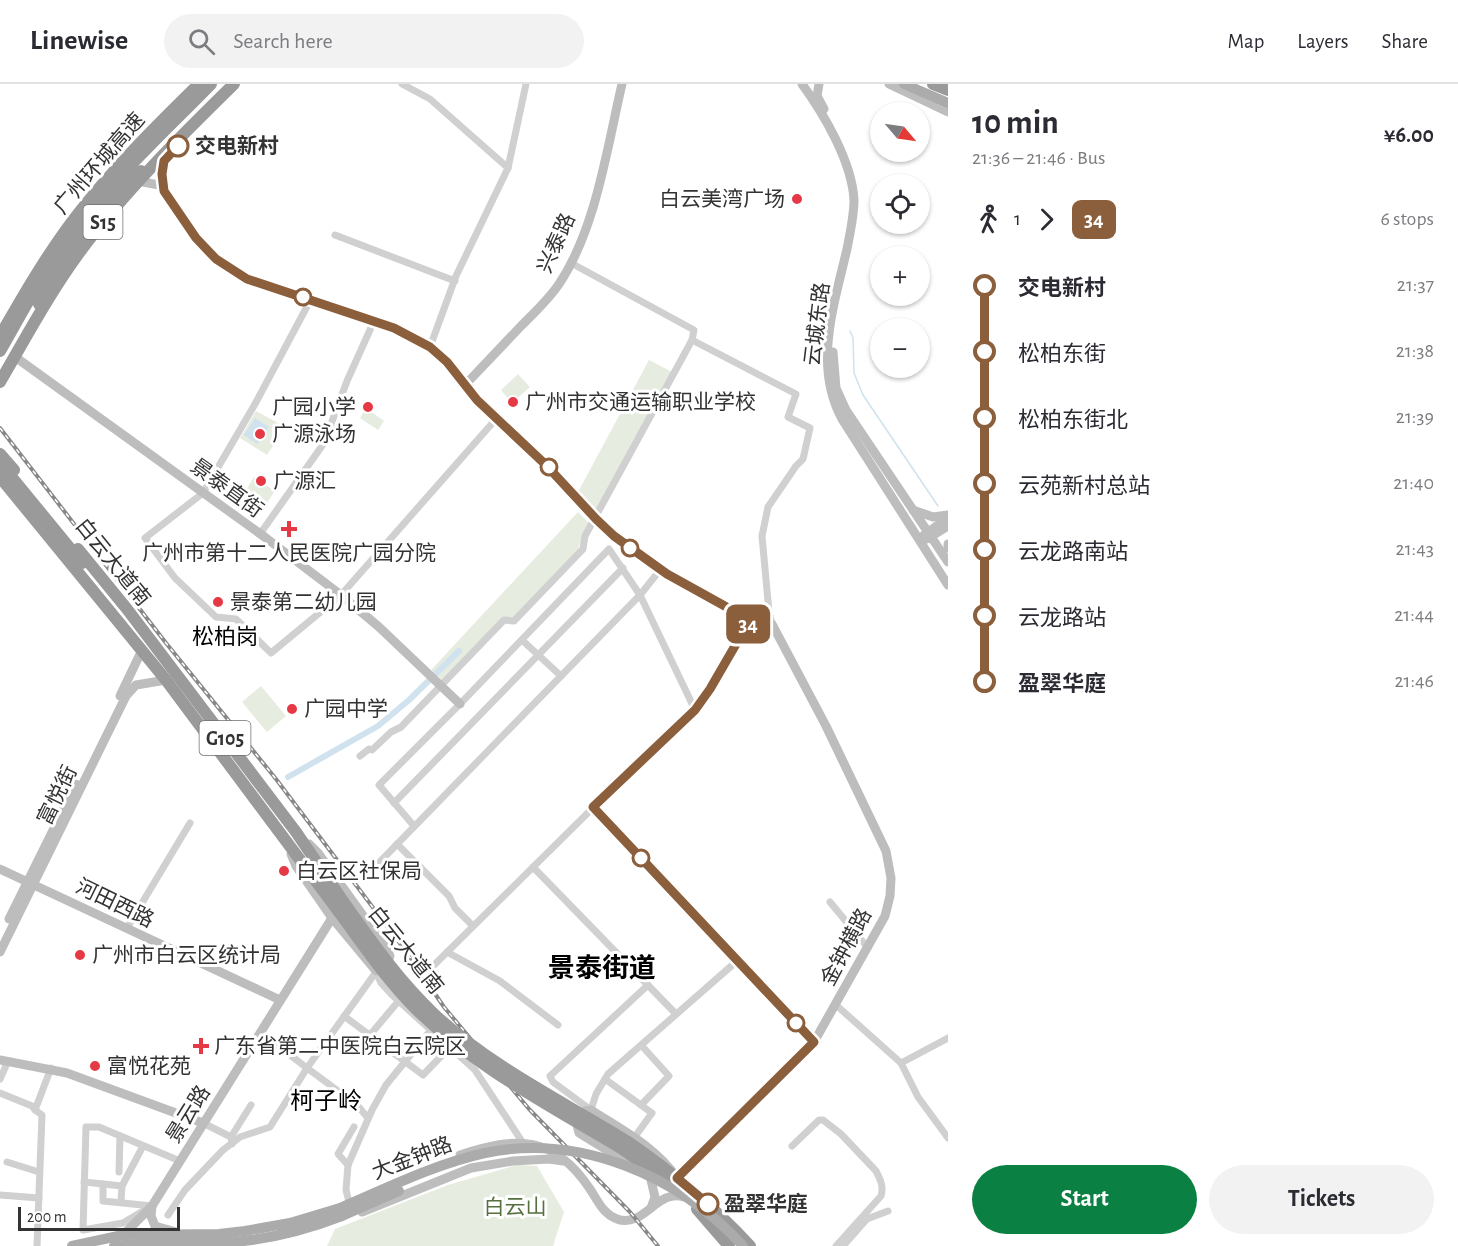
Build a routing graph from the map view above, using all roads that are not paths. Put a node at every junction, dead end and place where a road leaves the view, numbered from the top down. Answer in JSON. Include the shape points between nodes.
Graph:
{"nodes":[{"id":1,"x":402,"y":84,"type":"edge"},
{"id":2,"x":526,"y":84,"type":"edge"},
{"id":3,"x":622,"y":84,"type":"edge"},
{"id":4,"x":802,"y":84,"type":"edge"},
{"id":5,"x":819,"y":84,"type":"edge"},
{"id":6,"x":889,"y":84,"type":"edge"},
{"id":7,"x":904,"y":84,"type":"edge"},
{"id":8,"x":933,"y":84,"type":"edge"},
{"id":9,"x":200,"y":85,"type":"edge"},
{"id":10,"x":234,"y":85,"type":"edge"},
{"id":11,"x":948,"y":90,"type":"edge"},
{"id":12,"x":208,"y":102,"type":"junction"},
{"id":13,"x":948,"y":103,"type":"edge"},
{"id":14,"x":948,"y":112,"type":"edge"},
{"id":15,"x":165,"y":113,"type":"junction"},
{"id":16,"x":198,"y":125,"type":"junction"},
{"id":17,"x":169,"y":135,"type":"junction"},
{"id":18,"x":164,"y":161,"type":"junction"},
{"id":19,"x":508,"y":168,"type":"junction"},
{"id":20,"x":143,"y":183,"type":"junction"},
{"id":21,"x":127,"y":185,"type":"junction"},
{"id":22,"x":164,"y":191,"type":"junction"},
{"id":23,"x":334,"y":235,"type":"dead end"},
{"id":24,"x":571,"y":262,"type":"junction"},
{"id":25,"x":455,"y":281,"type":"junction"},
{"id":26,"x":54,"y":298,"type":"junction"},
{"id":27,"x":311,"y":299,"type":"junction"},
{"id":28,"x":36,"y":310,"type":"junction"},
{"id":29,"x":374,"y":321,"type":"junction"},
{"id":30,"x":0,"y":328,"type":"edge"},
{"id":31,"x":19,"y":328,"type":"junction"},
{"id":32,"x":0,"y":335,"type":"edge"},
{"id":33,"x":692,"y":340,"type":"junction"},
{"id":34,"x":430,"y":347,"type":"junction"},
{"id":35,"x":0,"y":351,"type":"edge"},
{"id":36,"x":18,"y":359,"type":"junction"},
{"id":37,"x":0,"y":372,"type":"edge"},
{"id":38,"x":0,"y":382,"type":"edge"},
{"id":39,"x":465,"y":385,"type":"junction"},
{"id":40,"x":0,"y":391,"type":"edge"},
{"id":41,"x":496,"y":419,"type":"junction"},
{"id":42,"x":0,"y":457,"type":"edge"},
{"id":43,"x":0,"y":472,"type":"edge"},
{"id":44,"x":0,"y":477,"type":"edge"},
{"id":45,"x":203,"y":493,"type":"junction"},
{"id":46,"x":911,"y":510,"type":"junction"},
{"id":47,"x":948,"y":516,"type":"edge"},
{"id":48,"x":596,"y":519,"type":"junction"},
{"id":49,"x":948,"y":526,"type":"edge"},
{"id":50,"x":260,"y":534,"type":"junction"},
{"id":51,"x":929,"y":535,"type":"junction"},
{"id":52,"x":919,"y":541,"type":"junction"},
{"id":53,"x":948,"y":543,"type":"edge"},
{"id":54,"x":948,"y":548,"type":"edge"},
{"id":55,"x":948,"y":562,"type":"edge"},
{"id":56,"x":81,"y":564,"type":"junction"},
{"id":57,"x":623,"y":568,"type":"junction"},
{"id":58,"x":660,"y":570,"type":"junction"},
{"id":59,"x":938,"y":570,"type":"junction"},
{"id":60,"x":948,"y":585,"type":"edge"},
{"id":61,"x":341,"y":595,"type":"junction"},
{"id":62,"x":640,"y":595,"type":"junction"},
{"id":63,"x":750,"y":620,"type":"junction"},
{"id":64,"x":772,"y":624,"type":"junction"},
{"id":65,"x":522,"y":640,"type":"junction"},
{"id":66,"x":148,"y":647,"type":"junction"},
{"id":67,"x":539,"y":655,"type":"junction"},
{"id":68,"x":561,"y":676,"type":"junction"},
{"id":69,"x":166,"y":680,"type":"junction"},
{"id":70,"x":435,"y":680,"type":"junction"},
{"id":71,"x":460,"y":704,"type":"junction"},
{"id":72,"x":695,"y":710,"type":"junction"},
{"id":73,"x":360,"y":756,"type":"dead end"},
{"id":74,"x":394,"y":803,"type":"junction"},
{"id":75,"x":593,"y":807,"type":"junction"},
{"id":76,"x":190,"y":823,"type":"dead end"},
{"id":77,"x":414,"y":825,"type":"junction"},
{"id":78,"x":296,"y":832,"type":"junction"},
{"id":79,"x":397,"y":844,"type":"junction"},
{"id":80,"x":533,"y":867,"type":"junction"},
{"id":81,"x":0,"y":869,"type":"edge"},
{"id":82,"x":367,"y":875,"type":"dead end"},
{"id":83,"x":30,"y":883,"type":"junction"},
{"id":84,"x":830,"y":902,"type":"dead end"},
{"id":85,"x":339,"y":913,"type":"junction"},
{"id":86,"x":473,"y":926,"type":"junction"},
{"id":87,"x":9,"y":927,"type":"junction"},
{"id":88,"x":127,"y":928,"type":"junction"},
{"id":89,"x":0,"y":938,"type":"edge"},
{"id":90,"x":868,"y":948,"type":"junction"},
{"id":91,"x":0,"y":952,"type":"edge"},
{"id":92,"x":447,"y":952,"type":"junction"},
{"id":93,"x":737,"y":961,"type":"junction"},
{"id":94,"x":428,"y":971,"type":"dead end"},
{"id":95,"x":376,"y":972,"type":"junction"},
{"id":96,"x":416,"y":984,"type":"dead end"},
{"id":97,"x":648,"y":985,"type":"junction"},
{"id":98,"x":280,"y":1000,"type":"junction"},
{"id":99,"x":398,"y":1003,"type":"junction"},
{"id":100,"x":836,"y":1005,"type":"junction"},
{"id":101,"x":676,"y":1014,"type":"junction"},
{"id":102,"x":345,"y":1016,"type":"junction"},
{"id":103,"x":558,"y":1025,"type":"dead end"},
{"id":104,"x":430,"y":1031,"type":"junction"},
{"id":105,"x":260,"y":1032,"type":"junction"},
{"id":106,"x":370,"y":1035,"type":"junction"},
{"id":107,"x":948,"y":1038,"type":"edge"},
{"id":108,"x":814,"y":1042,"type":"junction"},
{"id":109,"x":642,"y":1046,"type":"junction"},
{"id":110,"x":447,"y":1050,"type":"dead end"},
{"id":111,"x":4,"y":1060,"type":"edge"},
{"id":112,"x":406,"y":1062,"type":"junction"},
{"id":113,"x":901,"y":1063,"type":"junction"},
{"id":114,"x":51,"y":1068,"type":"junction"},
{"id":115,"x":307,"y":1068,"type":"junction"},
{"id":116,"x":0,"y":1079,"type":"edge"},
{"id":117,"x":605,"y":1079,"type":"junction"},
{"id":118,"x":0,"y":1093,"type":"edge"},
{"id":119,"x":251,"y":1105,"type":"dead end"},
{"id":120,"x":641,"y":1105,"type":"junction"},
{"id":121,"x":35,"y":1110,"type":"junction"},
{"id":122,"x":591,"y":1110,"type":"junction"},
{"id":123,"x":368,"y":1118,"type":"junction"},
{"id":124,"x":203,"y":1123,"type":"junction"},
{"id":125,"x":354,"y":1127,"type":"dead end"},
{"id":126,"x":120,"y":1136,"type":"junction"},
{"id":127,"x":948,"y":1138,"type":"edge"},
{"id":128,"x":232,"y":1141,"type":"junction"},
{"id":129,"x":523,"y":1143,"type":"junction"},
{"id":130,"x":629,"y":1144,"type":"junction"},
{"id":131,"x":143,"y":1146,"type":"junction"},
{"id":132,"x":792,"y":1146,"type":"dead end"},
{"id":133,"x":180,"y":1161,"type":"junction"},
{"id":134,"x":7,"y":1162,"type":"dead end"},
{"id":135,"x":568,"y":1163,"type":"junction"},
{"id":136,"x":348,"y":1165,"type":"junction"},
{"id":137,"x":39,"y":1172,"type":"junction"},
{"id":138,"x":119,"y":1172,"type":"junction"},
{"id":139,"x":128,"y":1174,"type":"junction"},
{"id":140,"x":650,"y":1176,"type":"junction"},
{"id":141,"x":677,"y":1178,"type":"junction"},
{"id":142,"x":84,"y":1182,"type":"junction"},
{"id":143,"x":103,"y":1184,"type":"junction"},
{"id":144,"x":119,"y":1186,"type":"junction"},
{"id":145,"x":0,"y":1195,"type":"edge"},
{"id":146,"x":685,"y":1197,"type":"junction"},
{"id":147,"x":39,"y":1198,"type":"junction"},
{"id":148,"x":122,"y":1201,"type":"junction"},
{"id":149,"x":152,"y":1206,"type":"junction"},
{"id":150,"x":344,"y":1208,"type":"junction"},
{"id":151,"x":651,"y":1208,"type":"junction"},
{"id":152,"x":888,"y":1211,"type":"dead end"},
{"id":153,"x":168,"y":1215,"type":"dead end"},
{"id":154,"x":191,"y":1234,"type":"junction"},
{"id":155,"x":127,"y":1242,"type":"edge"},
{"id":156,"x":37,"y":1246,"type":"edge"},
{"id":157,"x":72,"y":1246,"type":"edge"},
{"id":158,"x":114,"y":1246,"type":"edge"},
{"id":159,"x":729,"y":1246,"type":"edge"},
{"id":160,"x":735,"y":1246,"type":"edge"},
{"id":161,"x":744,"y":1246,"type":"edge"},
{"id":162,"x":750,"y":1246,"type":"edge"},
{"id":163,"x":836,"y":1246,"type":"edge"},
{"id":164,"x":843,"y":1246,"type":"edge"}],
"edges":[{"from":1,"to":19,"type":"street","via":[[430,99]]},
{"from":2,"to":19,"type":"street"},
{"from":3,"to":24,"type":"street","name":"兴泰路","via":[[597,190]]},
{"from":4,"to":52,"type":"street","name":"云城东路","via":[[842,152],[853,195],[853,215],[828,339],[830,388],[842,419]]},
{"from":5,"to":46,"type":"street","name":"云城东路","via":[[819,100],[849,155],[860,198],[833,348],[836,388],[852,420]]},
{"from":6,"to":14,"type":"street"},
{"from":7,"to":13,"type":"main road"},
{"from":8,"to":11,"type":"highway"},
{"from":9,"to":15,"type":"main road"},
{"from":9,"to":17,"type":"highway"},
{"from":9,"to":32,"type":"highway","name":"广州环城高速","number":"S15","bridge":true,"via":[[115,171],[74,219]]},
{"from":10,"to":12,"type":"highway"},
{"from":10,"to":16,"type":"main road"},
{"from":10,"to":38,"type":"highway","name":"广州环城高速","number":"S15","bridge":true,"via":[[148,171],[95,233],[52,294]]},
{"from":12,"to":16,"type":"main road"},
{"from":12,"to":17,"type":"highway"},
{"from":15,"to":17,"type":"main road"},
{"from":15,"to":30,"type":"main road","via":[[70,219]]},
{"from":16,"to":18,"type":"main road"},
{"from":17,"to":18,"type":"main road"},
{"from":17,"to":21,"type":"highway"},
{"from":17,"to":31,"type":"highway","via":[[78,225],[52,262]]},
{"from":18,"to":20,"type":"main road"},
{"from":18,"to":22,"type":"street"},
{"from":19,"to":25,"type":"street"},
{"from":20,"to":21,"type":"main road"},
{"from":20,"to":22,"type":"street","via":[[155,183]]},
{"from":20,"to":26,"type":"main road","via":[[90,244]]},
{"from":21,"to":28,"type":"highway","via":[[75,246]]},
{"from":22,"to":27,"type":"street","via":[[196,238],[228,268],[251,281]]},
{"from":23,"to":25,"type":"street"},
{"from":24,"to":33,"type":"street","via":[[694,330]]},
{"from":24,"to":39,"type":"street","name":"兴泰路","via":[[547,299]]},
{"from":25,"to":34,"type":"street"},
{"from":26,"to":28,"type":"main road"},
{"from":26,"to":36,"type":"main road"},
{"from":27,"to":29,"type":"street"},
{"from":27,"to":45,"type":"street"},
{"from":28,"to":31,"type":"highway"},
{"from":29,"to":34,"type":"street"},
{"from":29,"to":50,"type":"street","via":[[324,443]]},
{"from":31,"to":32,"type":"main road"},
{"from":31,"to":35,"type":"highway"},
{"from":31,"to":36,"type":"highway"},
{"from":31,"to":37,"type":"main road"},
{"from":33,"to":48,"type":"street"},
{"from":33,"to":64,"type":"street","via":[[796,394],[788,417],[810,428],[804,459],[768,507],[762,536]]},
{"from":34,"to":39,"type":"street"},
{"from":36,"to":40,"type":"highway"},
{"from":36,"to":45,"type":"street","name":"景泰直街"},
{"from":39,"to":41,"type":"street"},
{"from":41,"to":48,"type":"street"},
{"from":41,"to":61,"type":"street"},
{"from":42,"to":56,"type":"highway","number":"G105","bridge":true},
{"from":42,"to":66,"type":"highway","name":"白云大道南","via":[[121,601]]},
{"from":43,"to":56,"type":"highway","number":"G105","bridge":true},
{"from":44,"to":66,"type":"highway","name":"白云大道南","via":[[105,608]]},
{"from":45,"to":50,"type":"street","name":"景泰直街"},
{"from":45,"to":61,"type":"street","via":[[145,538],[175,578],[216,617],[236,619],[271,653]]},
{"from":46,"to":47,"type":"street","via":[[933,517]]},
{"from":46,"to":51,"type":"street","name":"云城东路"},
{"from":47,"to":51,"type":"street"},
{"from":48,"to":58,"type":"street"},
{"from":48,"to":70,"type":"street","via":[[585,536],[583,549],[514,621],[504,620]]},
{"from":49,"to":51,"type":"street"},
{"from":50,"to":61,"type":"street","name":"景泰直街"},
{"from":51,"to":52,"type":"street"},
{"from":51,"to":55,"type":"street","name":"云城东路"},
{"from":52,"to":59,"type":"street","name":"云城东路"},
{"from":53,"to":54,"type":"street"},
{"from":55,"to":59,"type":"street","via":[[940,562]]},
{"from":56,"to":66,"type":"highway","number":"G105"},
{"from":57,"to":62,"type":"street"},
{"from":57,"to":65,"type":"street","via":[[609,549]]},
{"from":57,"to":67,"type":"street"},
{"from":58,"to":62,"type":"street"},
{"from":58,"to":63,"type":"street"},
{"from":59,"to":60,"type":"street","name":"云城东路"},
{"from":61,"to":70,"type":"street","name":"景泰直街"},
{"from":62,"to":68,"type":"street"},
{"from":62,"to":72,"type":"street"},
{"from":63,"to":64,"type":"street"},
{"from":63,"to":72,"type":"street"},
{"from":64,"to":90,"type":"street","name":"金钟横路","via":[[886,851],[890,896]]},
{"from":65,"to":67,"type":"street"},
{"from":65,"to":71,"type":"street"},
{"from":66,"to":69,"type":"highway","name":"白云大道南","number":"G105"},
{"from":66,"to":78,"type":"highway","name":"白云大道南","number":"G105"},
{"from":66,"to":83,"type":"street","name":"富悦街"},
{"from":67,"to":68,"type":"street"},
{"from":67,"to":74,"type":"street"},
{"from":68,"to":77,"type":"street"},
{"from":69,"to":83,"type":"street","name":"富悦街","via":[[136,684],[129,692]]},
{"from":69,"to":85,"type":"highway","name":"白云大道南","number":"G105"},
{"from":70,"to":71,"type":"street","name":"景泰直街"},
{"from":70,"to":73,"type":"street","via":[[400,727]]},
{"from":71,"to":74,"type":"street","via":[[379,785]]},
{"from":72,"to":75,"type":"street"},
{"from":74,"to":77,"type":"street"},
{"from":75,"to":80,"type":"street"},
{"from":75,"to":93,"type":"street"},
{"from":76,"to":88,"type":"street"},
{"from":77,"to":79,"type":"street"},
{"from":78,"to":85,"type":"highway","name":"白云大道南","number":"G105"},
{"from":78,"to":95,"type":"street","via":[[318,853],[389,951],[387,964]]},
{"from":79,"to":82,"type":"street"},
{"from":79,"to":86,"type":"street"},
{"from":80,"to":86,"type":"street"},
{"from":80,"to":97,"type":"street"},
{"from":81,"to":83,"type":"street","name":"河田西路"},
{"from":83,"to":87,"type":"street","name":"富悦街"},
{"from":83,"to":88,"type":"street","name":"河田西路"},
{"from":84,"to":90,"type":"street"},
{"from":85,"to":95,"type":"street"},
{"from":85,"to":98,"type":"street","name":"景云路"},
{"from":85,"to":130,"type":"highway","name":"白云大道南","number":"G105","bridge":true,"via":[[457,1034]]},
{"from":86,"to":92,"type":"street"},
{"from":87,"to":89,"type":"street","name":"富悦街"},
{"from":87,"to":91,"type":"street","name":"富悦街"},
{"from":88,"to":98,"type":"street","name":"河田西路"},
{"from":90,"to":100,"type":"street","name":"金钟横路"},
{"from":92,"to":94,"type":"street"},
{"from":92,"to":103,"type":"street","via":[[500,981]]},
{"from":93,"to":101,"type":"street"},
{"from":93,"to":108,"type":"street"},
{"from":95,"to":99,"type":"street"},
{"from":95,"to":102,"type":"street"},
{"from":96,"to":99,"type":"street"},
{"from":97,"to":101,"type":"street"},
{"from":97,"to":122,"type":"street","via":[[550,1076]]},
{"from":98,"to":105,"type":"street","name":"景云路"},
{"from":99,"to":104,"type":"street"},
{"from":99,"to":106,"type":"street"},
{"from":100,"to":108,"type":"street","name":"金钟横路"},
{"from":100,"to":113,"type":"street"},
{"from":101,"to":109,"type":"street"},
{"from":102,"to":106,"type":"street"},
{"from":102,"to":115,"type":"street"},
{"from":104,"to":112,"type":"street"},
{"from":104,"to":129,"type":"street","via":[[475,1070]]},
{"from":105,"to":115,"type":"street"},
{"from":105,"to":124,"type":"street","name":"景云路"},
{"from":106,"to":112,"type":"street"},
{"from":107,"to":113,"type":"street"},
{"from":108,"to":141,"type":"street","name":"金钟横路"},
{"from":109,"to":117,"type":"street"},
{"from":109,"to":120,"type":"street","via":[[669,1076]]},
{"from":110,"to":112,"type":"street","via":[[423,1075]]},
{"from":111,"to":114,"type":"street"},
{"from":111,"to":116,"type":"street"},
{"from":112,"to":123,"type":"street","via":[[386,1085]]},
{"from":113,"to":127,"type":"street","via":[[918,1096]]},
{"from":114,"to":121,"type":"street"},
{"from":114,"to":124,"type":"street"},
{"from":115,"to":123,"type":"street","via":[[357,1105]]},
{"from":115,"to":128,"type":"street","via":[[270,1127]]},
{"from":117,"to":120,"type":"street"},
{"from":117,"to":122,"type":"street"},
{"from":118,"to":121,"type":"street"},
{"from":119,"to":128,"type":"street"},
{"from":120,"to":130,"type":"street","via":[[652,1113]]},
{"from":121,"to":137,"type":"street","via":[[42,1115]]},
{"from":122,"to":130,"type":"street"},
{"from":122,"to":140,"type":"street","via":[[585,1111],[580,1119],[579,1132]]},
{"from":123,"to":136,"type":"street"},
{"from":124,"to":128,"type":"street"},
{"from":124,"to":133,"type":"street","name":"景云路"},
{"from":125,"to":136,"type":"street","via":[[338,1154]]},
{"from":126,"to":131,"type":"street"},
{"from":126,"to":138,"type":"street"},
{"from":126,"to":142,"type":"street","via":[[99,1127],[86,1127]]},
{"from":128,"to":153,"type":"street","via":[[189,1185]]},
{"from":129,"to":135,"type":"street","via":[[540,1145]]},
{"from":129,"to":150,"type":"street","via":[[485,1148],[421,1168]]},
{"from":130,"to":141,"type":"highway","name":"白云大道南","number":"G105"},
{"from":130,"to":146,"type":"highway","name":"白云大道南","number":"G105"},
{"from":131,"to":133,"type":"street"},
{"from":131,"to":139,"type":"street"},
{"from":132,"to":163,"type":"street","via":[[823,1120],[876,1171],[883,1190],[880,1196]]},
{"from":133,"to":149,"type":"street","name":"景云路"},
{"from":134,"to":137,"type":"street"},
{"from":135,"to":150,"type":"street","via":[[529,1160],[471,1168],[374,1208]]},
{"from":135,"to":151,"type":"street","via":[[607,1214],[630,1220]]},
{"from":136,"to":150,"type":"street"},
{"from":137,"to":147,"type":"street"},
{"from":138,"to":139,"type":"street"},
{"from":138,"to":144,"type":"street"},
{"from":139,"to":144,"type":"street"},
{"from":140,"to":146,"type":"street"},
{"from":140,"to":151,"type":"street","via":[[655,1197]]},
{"from":141,"to":162,"type":"highway","name":"白云大道南","number":"G105","via":[[716,1210]]},
{"from":142,"to":143,"type":"street"},
{"from":142,"to":149,"type":"street","via":[[83,1230],[123,1223]]},
{"from":143,"to":144,"type":"street"},
{"from":143,"to":148,"type":"street","via":[[103,1201]]},
{"from":144,"to":148,"type":"street"},
{"from":145,"to":147,"type":"street"},
{"from":146,"to":151,"type":"street","via":[[671,1195]]},
{"from":146,"to":159,"type":"highway","name":"白云大道南","number":"G105"},
{"from":147,"to":156,"type":"street"},
{"from":148,"to":149,"type":"street"},
{"from":149,"to":154,"type":"street","via":[[155,1226]]},
{"from":149,"to":155,"type":"street","name":"景云路"},
{"from":150,"to":154,"type":"main road","name":"大金钟路","via":[[272,1227]]},
{"from":150,"to":155,"type":"main road","name":"大金钟路","via":[[287,1234],[239,1242]]},
{"from":150,"to":160,"type":"main road","name":"大金钟路","bridge":true,"via":[[475,1163],[521,1155],[561,1156],[609,1167],[656,1186],[700,1214]]},
{"from":150,"to":161,"type":"main road","name":"大金钟路","bridge":true,"via":[[435,1168],[473,1156],[520,1148],[561,1150],[592,1155],[662,1182],[700,1206]]},
{"from":152,"to":164,"type":"street","via":[[867,1219]]},
{"from":154,"to":155,"type":"main road","name":"大金钟路"},
{"from":155,"to":157,"type":"main road","name":"大金钟路"},
{"from":155,"to":158,"type":"main road","name":"大金钟路"}]}
